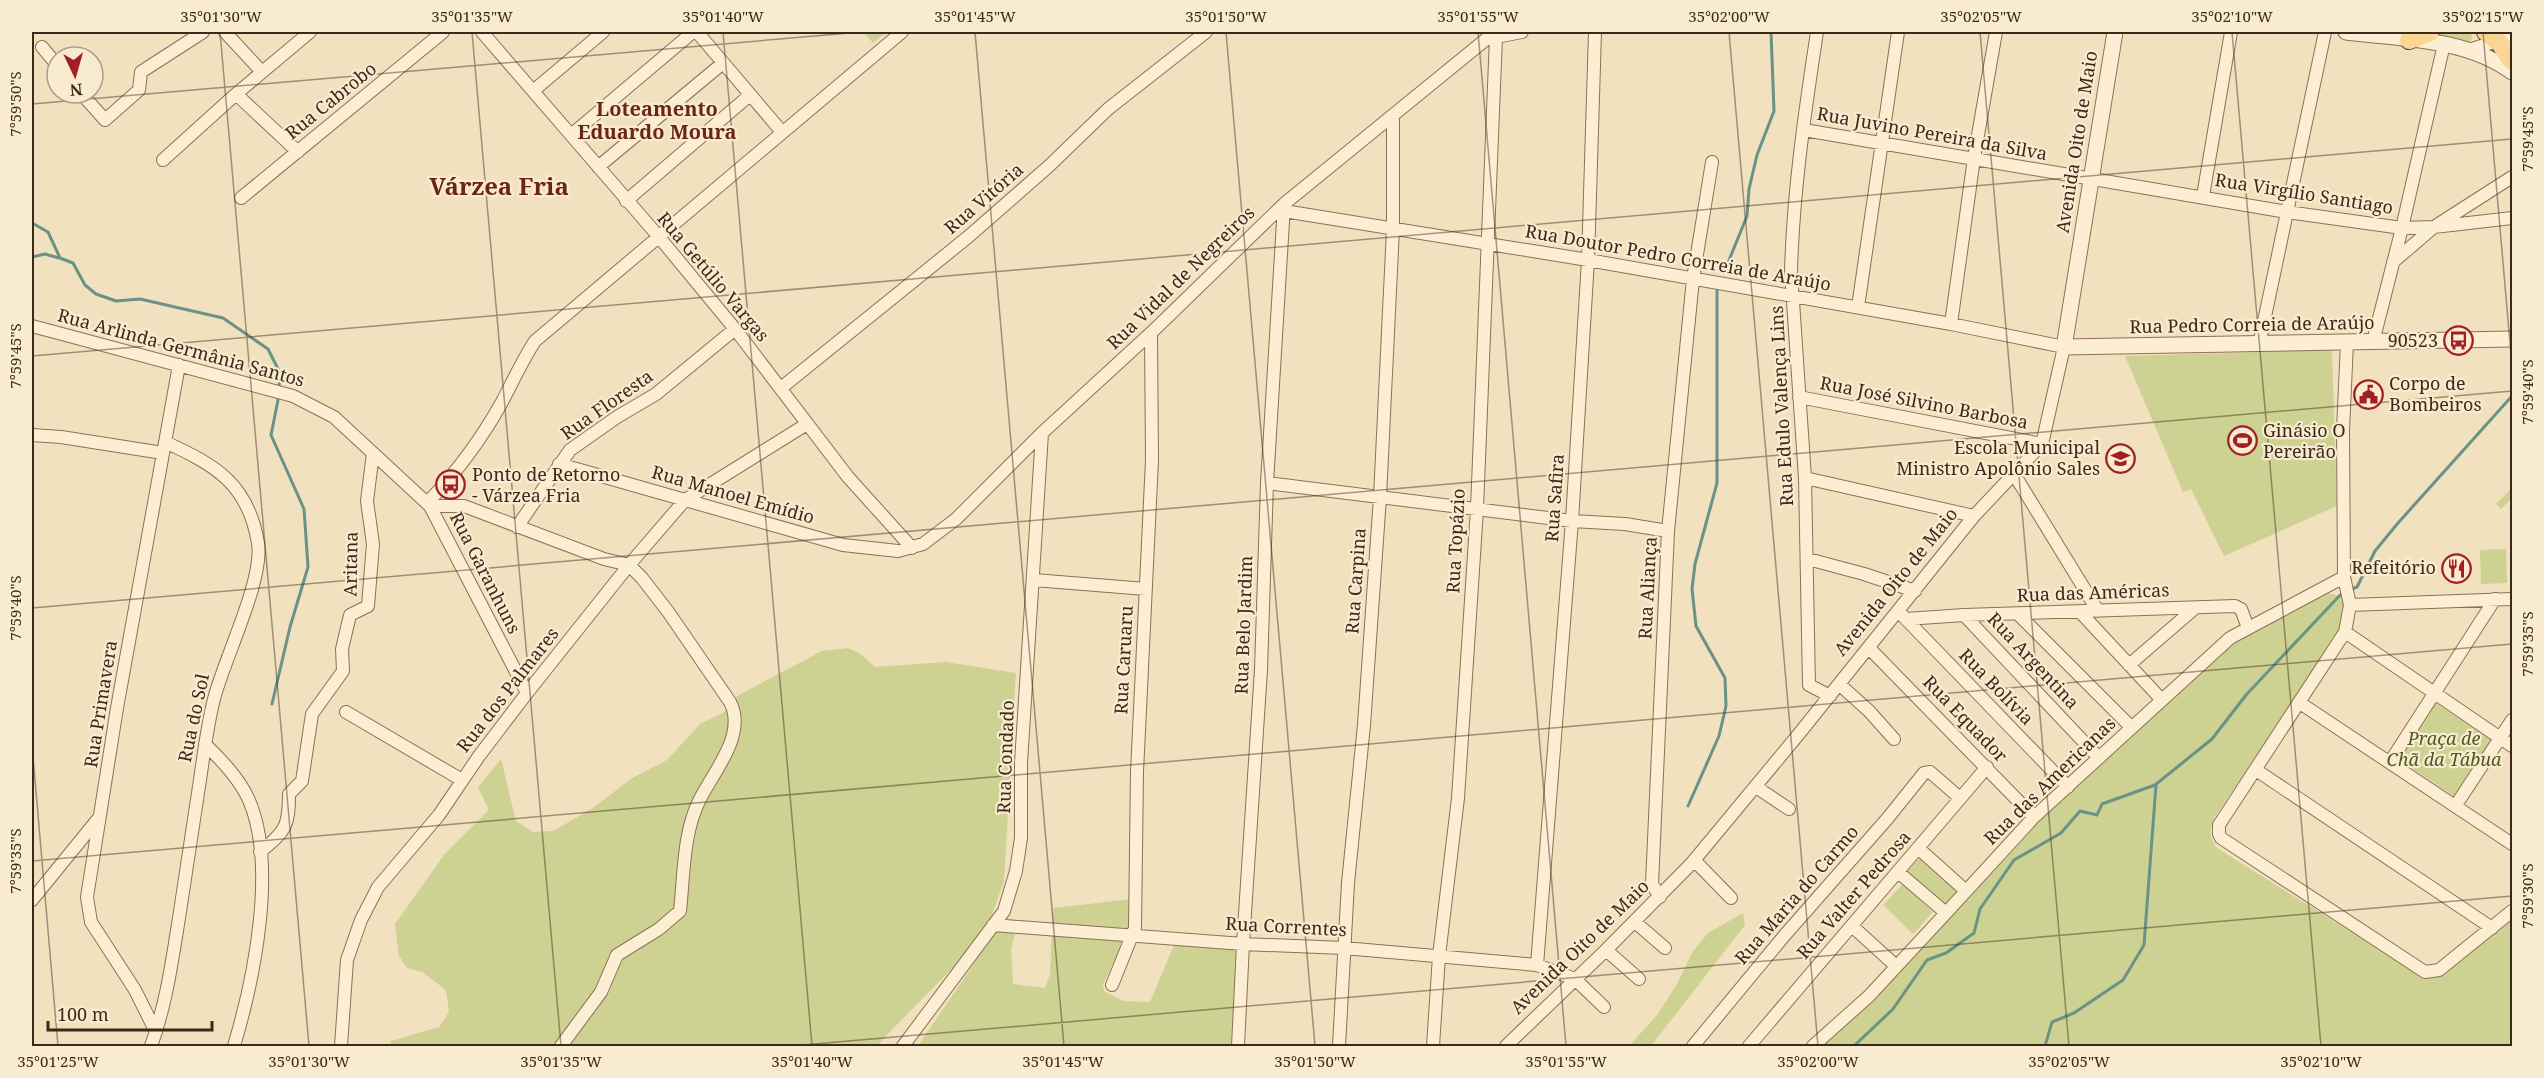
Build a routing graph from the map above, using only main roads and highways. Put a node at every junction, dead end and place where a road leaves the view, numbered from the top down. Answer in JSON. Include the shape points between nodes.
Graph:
{"nodes":[{"id":1,"x":2430,"y":32,"type":"edge"},
{"id":2,"x":2502,"y":36,"type":"edge"},
{"id":3,"x":2409,"y":39,"type":"road end"},
{"id":4,"x":2512,"y":61,"type":"edge"}],
"edges":[{"from":1,"to":3,"type":"main road"},
{"from":2,"to":4,"type":"main road"}]}
